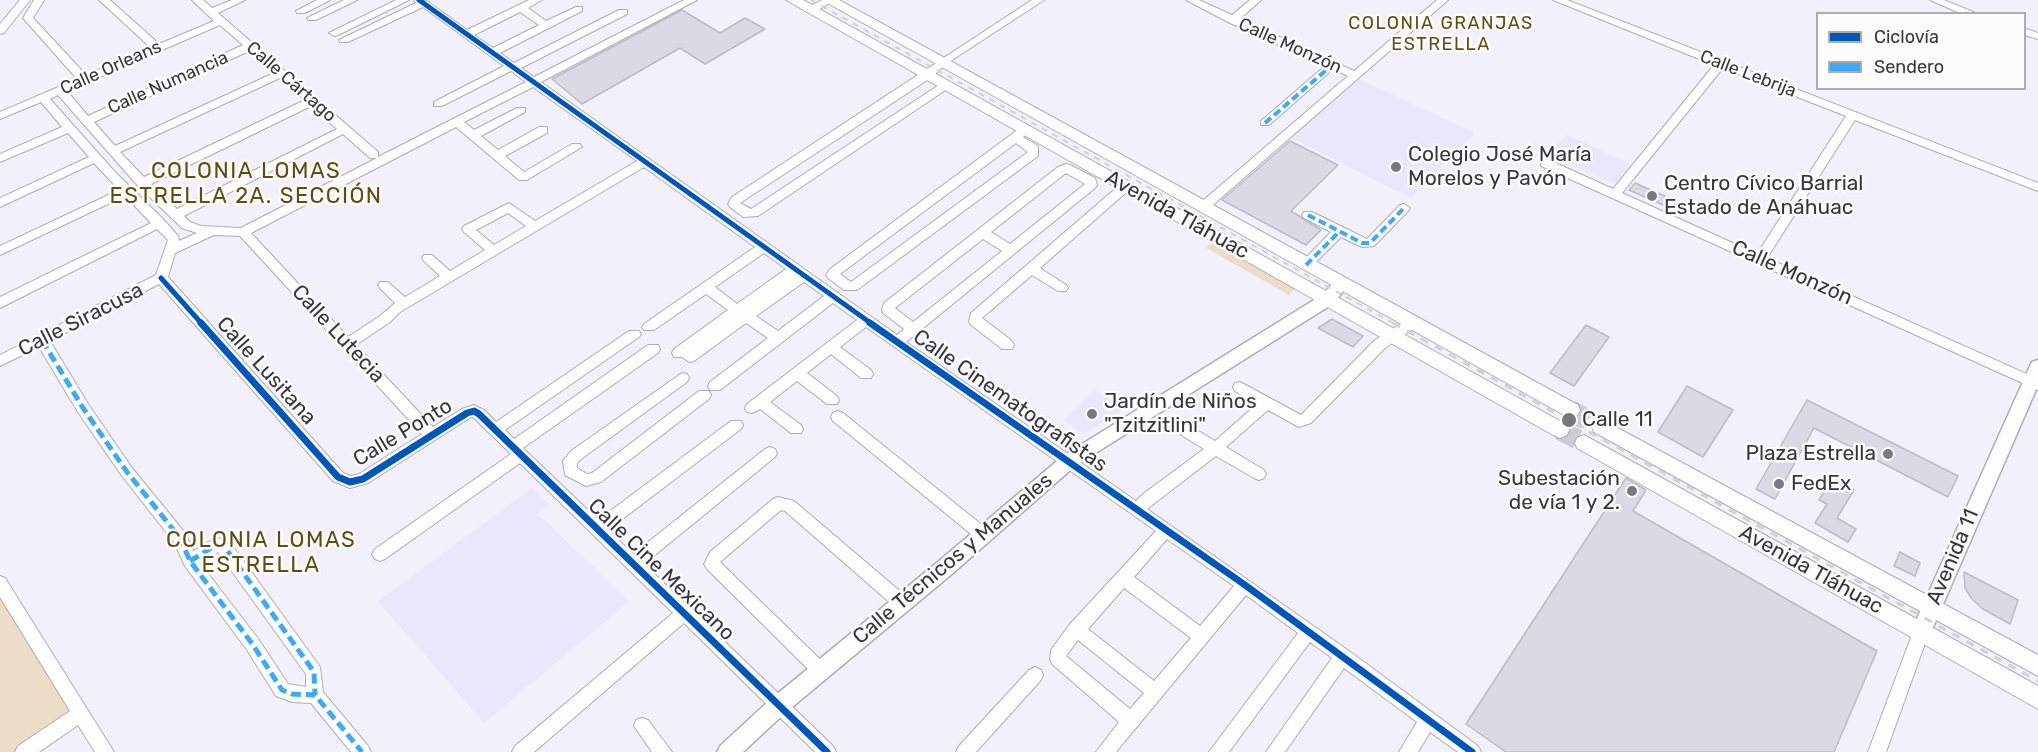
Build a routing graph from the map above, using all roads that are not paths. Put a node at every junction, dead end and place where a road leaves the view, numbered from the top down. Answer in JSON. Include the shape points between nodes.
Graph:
{"nodes":[{"id":1,"x":26,"y":0,"type":"edge"},
{"id":2,"x":39,"y":0,"type":"edge"},
{"id":3,"x":104,"y":0,"type":"edge"},
{"id":4,"x":197,"y":0,"type":"edge"},
{"id":5,"x":240,"y":0,"type":"edge"},
{"id":6,"x":325,"y":0,"type":"edge"},
{"id":7,"x":352,"y":0,"type":"edge"},
{"id":8,"x":404,"y":0,"type":"edge"},
{"id":9,"x":537,"y":0,"type":"edge"},
{"id":10,"x":692,"y":0,"type":"edge"},
{"id":11,"x":793,"y":0,"type":"edge"},
{"id":12,"x":829,"y":0,"type":"edge"},
{"id":13,"x":1039,"y":0,"type":"edge"},
{"id":14,"x":1191,"y":0,"type":"edge"},
{"id":15,"x":1256,"y":0,"type":"edge"},
{"id":16,"x":1443,"y":0,"type":"edge"},
{"id":17,"x":1558,"y":0,"type":"edge"},
{"id":18,"x":1935,"y":0,"type":"edge"},
{"id":19,"x":422,"y":2,"type":"edge"},
{"id":20,"x":1236,"y":3,"type":"dead end"},
{"id":21,"x":521,"y":8,"type":"junction"},
{"id":22,"x":1246,"y":8,"type":"junction"},
{"id":23,"x":579,"y":9,"type":"dead end"},
{"id":24,"x":811,"y":10,"type":"junction"},
{"id":25,"x":210,"y":11,"type":"junction"},
{"id":26,"x":301,"y":11,"type":"dead end"},
{"id":27,"x":623,"y":12,"type":"dead end"},
{"id":28,"x":1968,"y":12,"type":"edge"},
{"id":29,"x":312,"y":18,"type":"dead end"},
{"id":30,"x":1232,"y":20,"type":"junction"},
{"id":31,"x":222,"y":21,"type":"junction"},
{"id":32,"x":546,"y":26,"type":"junction"},
{"id":33,"x":0,"y":31,"type":"edge"},
{"id":34,"x":195,"y":32,"type":"junction"},
{"id":35,"x":334,"y":33,"type":"dead end"},
{"id":36,"x":467,"y":34,"type":"junction"},
{"id":37,"x":344,"y":40,"type":"dead end"},
{"id":38,"x":250,"y":46,"type":"junction"},
{"id":39,"x":156,"y":48,"type":"junction"},
{"id":40,"x":493,"y":52,"type":"junction"},
{"id":41,"x":942,"y":62,"type":"junction"},
{"id":42,"x":120,"y":63,"type":"junction"},
{"id":43,"x":1721,"y":63,"type":"junction"},
{"id":44,"x":1332,"y":65,"type":"junction"},
{"id":45,"x":513,"y":67,"type":"junction"},
{"id":46,"x":73,"y":68,"type":"junction"},
{"id":47,"x":281,"y":74,"type":"junction"},
{"id":48,"x":928,"y":75,"type":"junction"},
{"id":49,"x":1356,"y":76,"type":"junction"},
{"id":50,"x":84,"y":80,"type":"junction"},
{"id":51,"x":532,"y":80,"type":"junction"},
{"id":52,"x":946,"y":85,"type":"junction"},
{"id":53,"x":60,"y":90,"type":"junction"},
{"id":54,"x":43,"y":98,"type":"junction"},
{"id":55,"x":312,"y":101,"type":"junction"},
{"id":56,"x":438,"y":104,"type":"dead end"},
{"id":57,"x":521,"y":110,"type":"dead end"},
{"id":58,"x":1852,"y":115,"type":"junction"},
{"id":59,"x":0,"y":116,"type":"edge"},
{"id":60,"x":86,"y":121,"type":"junction"},
{"id":61,"x":457,"y":122,"type":"junction"},
{"id":62,"x":1265,"y":123,"type":"dead end"},
{"id":63,"x":69,"y":128,"type":"junction"},
{"id":64,"x":345,"y":129,"type":"junction"},
{"id":65,"x":543,"y":130,"type":"dead end"},
{"id":66,"x":1021,"y":134,"type":"junction"},
{"id":67,"x":472,"y":136,"type":"junction"},
{"id":68,"x":827,"y":140,"type":"junction"},
{"id":69,"x":576,"y":147,"type":"dead end"},
{"id":70,"x":113,"y":151,"type":"junction"},
{"id":71,"x":844,"y":152,"type":"junction"},
{"id":72,"x":374,"y":155,"type":"dead end"},
{"id":73,"x":497,"y":155,"type":"junction"},
{"id":74,"x":0,"y":158,"type":"edge"},
{"id":75,"x":96,"y":158,"type":"junction"},
{"id":76,"x":646,"y":161,"type":"junction"},
{"id":77,"x":1545,"y":163,"type":"dead end"},
{"id":78,"x":127,"y":167,"type":"junction"},
{"id":79,"x":111,"y":175,"type":"junction"},
{"id":80,"x":142,"y":183,"type":"junction"},
{"id":81,"x":1126,"y":186,"type":"junction"},
{"id":82,"x":2038,"y":187,"type":"edge"},
{"id":83,"x":126,"y":191,"type":"junction"},
{"id":84,"x":1615,"y":194,"type":"junction"},
{"id":85,"x":932,"y":199,"type":"junction"},
{"id":86,"x":0,"y":202,"type":"edge"},
{"id":87,"x":1203,"y":207,"type":"junction"},
{"id":88,"x":1404,"y":208,"type":"dead end"},
{"id":89,"x":955,"y":213,"type":"junction"},
{"id":90,"x":175,"y":215,"type":"junction"},
{"id":91,"x":1308,"y":215,"type":"dead end"},
{"id":92,"x":160,"y":223,"type":"junction"},
{"id":93,"x":535,"y":227,"type":"junction"},
{"id":94,"x":212,"y":232,"type":"junction"},
{"id":95,"x":243,"y":232,"type":"junction"},
{"id":96,"x":1339,"y":232,"type":"junction"},
{"id":97,"x":983,"y":233,"type":"junction"},
{"id":98,"x":764,"y":247,"type":"junction"},
{"id":99,"x":0,"y":250,"type":"edge"},
{"id":100,"x":172,"y":250,"type":"junction"},
{"id":101,"x":1010,"y":250,"type":"junction"},
{"id":102,"x":493,"y":251,"type":"junction"},
{"id":103,"x":428,"y":258,"type":"dead end"},
{"id":104,"x":1761,"y":258,"type":"junction"},
{"id":105,"x":1306,"y":265,"type":"junction"},
{"id":106,"x":1031,"y":268,"type":"junction"},
{"id":107,"x":799,"y":272,"type":"junction"},
{"id":108,"x":449,"y":277,"type":"junction"},
{"id":109,"x":161,"y":278,"type":"junction"},
{"id":110,"x":384,"y":285,"type":"dead end"},
{"id":111,"x":1340,"y":285,"type":"junction"},
{"id":112,"x":706,"y":287,"type":"junction"},
{"id":113,"x":1062,"y":288,"type":"dead end"},
{"id":114,"x":833,"y":296,"type":"junction"},
{"id":115,"x":1328,"y":299,"type":"junction"},
{"id":116,"x":0,"y":303,"type":"edge"},
{"id":117,"x":404,"y":303,"type":"junction"},
{"id":118,"x":742,"y":313,"type":"junction"},
{"id":119,"x":866,"y":320,"type":"junction"},
{"id":120,"x":1412,"y":323,"type":"junction"},
{"id":121,"x":649,"y":327,"type":"dead end"},
{"id":122,"x":913,"y":329,"type":"junction"},
{"id":123,"x":634,"y":334,"type":"dead end"},
{"id":124,"x":1392,"y":336,"type":"junction"},
{"id":125,"x":778,"y":338,"type":"junction"},
{"id":126,"x":42,"y":340,"type":"junction"},
{"id":127,"x":897,"y":342,"type":"junction"},
{"id":128,"x":347,"y":344,"type":"junction"},
{"id":129,"x":1007,"y":345,"type":"dead end"},
{"id":130,"x":831,"y":346,"type":"junction"},
{"id":131,"x":653,"y":349,"type":"dead end"},
{"id":132,"x":684,"y":355,"type":"dead end"},
{"id":133,"x":0,"y":362,"type":"edge"},
{"id":134,"x":797,"y":373,"type":"junction"},
{"id":135,"x":866,"y":374,"type":"dead end"},
{"id":136,"x":682,"y":378,"type":"dead end"},
{"id":137,"x":2036,"y":378,"type":"edge"},
{"id":138,"x":1240,"y":387,"type":"dead end"},
{"id":139,"x":832,"y":400,"type":"dead end"},
{"id":140,"x":1267,"y":403,"type":"junction"},
{"id":141,"x":474,"y":411,"type":"joint"},
{"id":142,"x":1571,"y":411,"type":"tunnel mouth"},
{"id":143,"x":838,"y":417,"type":"dead end"},
{"id":144,"x":1175,"y":424,"type":"dead end"},
{"id":145,"x":736,"y":425,"type":"dead end"},
{"id":146,"x":1601,"y":427,"type":"tunnel mouth"},
{"id":147,"x":496,"y":429,"type":"junction"},
{"id":148,"x":796,"y":429,"type":"dead end"},
{"id":149,"x":1560,"y":430,"type":"tunnel mouth"},
{"id":150,"x":432,"y":435,"type":"junction"},
{"id":151,"x":1584,"y":443,"type":"tunnel mouth"},
{"id":152,"x":1216,"y":448,"type":"junction"},
{"id":153,"x":517,"y":451,"type":"junction"},
{"id":154,"x":770,"y":453,"type":"dead end"},
{"id":155,"x":1069,"y":461,"type":"junction"},
{"id":156,"x":573,"y":473,"type":"junction"},
{"id":157,"x":1259,"y":474,"type":"dead end"},
{"id":158,"x":350,"y":482,"type":"joint"},
{"id":159,"x":553,"y":488,"type":"junction"},
{"id":160,"x":1137,"y":510,"type":"junction"},
{"id":161,"x":1166,"y":530,"type":"junction"},
{"id":162,"x":597,"y":531,"type":"junction"},
{"id":163,"x":981,"y":534,"type":"junction"},
{"id":164,"x":380,"y":554,"type":"dead end"},
{"id":165,"x":190,"y":561,"type":"junction"},
{"id":166,"x":632,"y":564,"type":"junction"},
{"id":167,"x":1122,"y":577,"type":"junction"},
{"id":168,"x":0,"y":583,"type":"edge"},
{"id":169,"x":1245,"y":585,"type":"junction"},
{"id":170,"x":902,"y":603,"type":"junction"},
{"id":171,"x":1931,"y":609,"type":"junction"},
{"id":172,"x":683,"y":614,"type":"junction"},
{"id":173,"x":1076,"y":629,"type":"junction"},
{"id":174,"x":1309,"y":631,"type":"junction"},
{"id":175,"x":1921,"y":632,"type":"junction"},
{"id":176,"x":1202,"y":636,"type":"junction"},
{"id":177,"x":1343,"y":656,"type":"junction"},
{"id":178,"x":2038,"y":666,"type":"edge"},
{"id":179,"x":821,"y":671,"type":"junction"},
{"id":180,"x":1035,"y":675,"type":"dead end"},
{"id":181,"x":1154,"y":691,"type":"junction"},
{"id":182,"x":315,"y":695,"type":"junction"},
{"id":183,"x":2038,"y":698,"type":"edge"},
{"id":184,"x":778,"y":706,"type":"junction"},
{"id":185,"x":81,"y":713,"type":"junction"},
{"id":186,"x":1428,"y":720,"type":"junction"},
{"id":187,"x":1131,"y":721,"type":"junction"},
{"id":188,"x":642,"y":726,"type":"dead end"},
{"id":189,"x":24,"y":752,"type":"edge"},
{"id":190,"x":105,"y":752,"type":"edge"},
{"id":191,"x":362,"y":752,"type":"edge"},
{"id":192,"x":521,"y":752,"type":"edge"},
{"id":193,"x":663,"y":752,"type":"edge"},
{"id":194,"x":728,"y":752,"type":"edge"},
{"id":195,"x":827,"y":752,"type":"edge"},
{"id":196,"x":965,"y":752,"type":"edge"},
{"id":197,"x":1105,"y":752,"type":"edge"},
{"id":198,"x":1218,"y":752,"type":"edge"},
{"id":199,"x":1275,"y":752,"type":"edge"},
{"id":200,"x":1408,"y":752,"type":"edge"},
{"id":201,"x":1472,"y":752,"type":"edge"},
{"id":202,"x":1877,"y":752,"type":"edge"}],
"edges":[{"from":1,"to":33,"type":"street"},
{"from":2,"to":46,"type":"street","via":[[28,18]]},
{"from":3,"to":39,"type":"street"},
{"from":4,"to":25,"type":"street","name":"Calle Cártago"},
{"from":5,"to":25,"type":"street"},
{"from":6,"to":26,"type":"street"},
{"from":7,"to":29,"type":"street"},
{"from":8,"to":35,"type":"street"},
{"from":9,"to":21,"type":"street"},
{"from":10,"to":51,"type":"street"},
{"from":11,"to":24,"type":"main road","name":"Avenida Tláhuac"},
{"from":12,"to":24,"type":"street"},
{"from":12,"to":41,"type":"main road","name":"Avenida Tláhuac"},
{"from":13,"to":41,"type":"street"},
{"from":14,"to":30,"type":"street","name":"Calle Monzón"},
{"from":15,"to":22,"type":"street"},
{"from":16,"to":49,"type":"street"},
{"from":17,"to":43,"type":"street","name":"Calle Lebrija"},
{"from":18,"to":28,"type":"street"},
{"from":19,"to":36,"type":"street","name":"Calle Cinematografistas"},
{"from":19,"to":37,"type":"street"},
{"from":20,"to":22,"type":"street"},
{"from":21,"to":32,"type":"street"},
{"from":21,"to":36,"type":"street"},
{"from":22,"to":30,"type":"street"},
{"from":23,"to":32,"type":"street"},
{"from":24,"to":48,"type":"main road","name":"Avenida Tláhuac"},
{"from":25,"to":31,"type":"street","name":"Calle Cártago"},
{"from":25,"to":34,"type":"street"},
{"from":27,"to":45,"type":"street"},
{"from":30,"to":44,"type":"street","name":"Calle Monzón"},
{"from":31,"to":34,"type":"street","name":"Calle Orleans"},
{"from":31,"to":38,"type":"street","name":"Calle Cártago"},
{"from":32,"to":40,"type":"street"},
{"from":34,"to":39,"type":"street","name":"Calle Orleans"},
{"from":36,"to":40,"type":"street","name":"Calle Cinematografistas"},
{"from":38,"to":47,"type":"street","name":"Calle Cártago"},
{"from":38,"to":60,"type":"street","name":"Calle Numancia"},
{"from":39,"to":42,"type":"street","name":"Calle Orleans"},
{"from":40,"to":45,"type":"street","name":"Calle Cinematografistas"},
{"from":41,"to":48,"type":"street"},
{"from":41,"to":87,"type":"main road","name":"Avenida Tláhuac"},
{"from":42,"to":46,"type":"street","via":[[95,69]]},
{"from":42,"to":50,"type":"street","name":"Calle Orleans"},
{"from":43,"to":58,"type":"street","name":"Calle Lebrija"},
{"from":43,"to":84,"type":"street"},
{"from":44,"to":49,"type":"street","name":"Calle Monzón"},
{"from":44,"to":62,"type":"street"},
{"from":45,"to":51,"type":"street","name":"Calle Cinematografistas"},
{"from":45,"to":56,"type":"street"},
{"from":46,"to":50,"type":"street"},
{"from":47,"to":55,"type":"street","name":"Calle Cártago"},
{"from":47,"to":70,"type":"street"},
{"from":48,"to":52,"type":"main road","name":"Avenida Tláhuac"},
{"from":48,"to":68,"type":"street"},
{"from":49,"to":87,"type":"street"},
{"from":50,"to":53,"type":"street","name":"Calle Orleans"},
{"from":51,"to":61,"type":"street"},
{"from":51,"to":76,"type":"street","name":"Calle Cinematografistas"},
{"from":52,"to":66,"type":"main road","name":"Avenida Tláhuac"},
{"from":52,"to":71,"type":"street"},
{"from":53,"to":54,"type":"street","name":"Calle Orleans"},
{"from":53,"to":60,"type":"street"},
{"from":54,"to":59,"type":"street","name":"Calle Orleans"},
{"from":54,"to":63,"type":"street"},
{"from":55,"to":64,"type":"street","name":"Calle Cártago"},
{"from":55,"to":80,"type":"street"},
{"from":57,"to":67,"type":"street"},
{"from":58,"to":82,"type":"street","name":"Calle Lebrija"},
{"from":58,"to":104,"type":"street"},
{"from":60,"to":70,"type":"street"},
{"from":61,"to":67,"type":"street"},
{"from":61,"to":95,"type":"street"},
{"from":63,"to":74,"type":"street"},
{"from":63,"to":75,"type":"street"},
{"from":64,"to":72,"type":"street","name":"Calle Cártago"},
{"from":64,"to":90,"type":"street"},
{"from":65,"to":73,"type":"street"},
{"from":66,"to":81,"type":"main road","name":"Avenida Tláhuac"},
{"from":66,"to":85,"type":"street"},
{"from":66,"to":89,"type":"street","via":[[1034,153]]},
{"from":67,"to":73,"type":"street"},
{"from":68,"to":71,"type":"street"},
{"from":68,"to":71,"type":"street","via":[[734,204],[747,214],[753,213]]},
{"from":69,"to":73,"type":"street","via":[[523,177]]},
{"from":70,"to":78,"type":"street"},
{"from":75,"to":79,"type":"street"},
{"from":75,"to":86,"type":"street"},
{"from":76,"to":93,"type":"street"},
{"from":76,"to":98,"type":"street","name":"Calle Cinematografistas"},
{"from":77,"to":84,"type":"street","name":"Calle Monzón"},
{"from":78,"to":79,"type":"street"},
{"from":78,"to":80,"type":"street"},
{"from":79,"to":83,"type":"street"},
{"from":80,"to":90,"type":"street"},
{"from":81,"to":106,"type":"street"},
{"from":81,"to":115,"type":"main road","name":"Avenida Tláhuac"},
{"from":83,"to":92,"type":"street"},
{"from":83,"to":99,"type":"street"},
{"from":84,"to":104,"type":"street","name":"Calle Monzón"},
{"from":85,"to":89,"type":"street"},
{"from":85,"to":89,"type":"street","via":[[832,275],[853,287]]},
{"from":87,"to":105,"type":"main road","name":"Avenida Tláhuac"},
{"from":88,"to":96,"type":"street","via":[[1370,243]]},
{"from":90,"to":94,"type":"street","via":[[190,227]]},
{"from":91,"to":96,"type":"street"},
{"from":92,"to":100,"type":"street","via":[[174,239]]},
{"from":92,"to":116,"type":"street"},
{"from":93,"to":102,"type":"street"},
{"from":93,"to":102,"type":"street","via":[[509,207],[468,230]]},
{"from":94,"to":95,"type":"street"},
{"from":94,"to":100,"type":"street"},
{"from":95,"to":128,"type":"street","name":"Calle Lutecia"},
{"from":96,"to":105,"type":"street"},
{"from":97,"to":101,"type":"street"},
{"from":97,"to":101,"type":"street","via":[[1066,168],[1091,182]]},
{"from":97,"to":122,"type":"street","via":[[889,306],[888,310]]},
{"from":98,"to":107,"type":"street","name":"Calle Cinematografistas"},
{"from":98,"to":112,"type":"street"},
{"from":100,"to":109,"type":"street"},
{"from":101,"to":122,"type":"street"},
{"from":102,"to":108,"type":"street"},
{"from":103,"to":108,"type":"street"},
{"from":104,"to":137,"type":"street","name":"Calle Monzón"},
{"from":105,"to":111,"type":"main road","name":"Avenida Tláhuac"},
{"from":106,"to":113,"type":"street"},
{"from":106,"to":129,"type":"street","via":[[976,316],[975,321]]},
{"from":107,"to":114,"type":"street","name":"Calle Cinematografistas"},
{"from":107,"to":118,"type":"street"},
{"from":108,"to":117,"type":"street"},
{"from":109,"to":126,"type":"street","name":"Calle Siracusa"},
{"from":109,"to":158,"type":"street","name":"Calle Lusitana","via":[[338,477]]},
{"from":110,"to":117,"type":"street"},
{"from":111,"to":115,"type":"street","name":"Calle Técnicos y Manuales"},
{"from":111,"to":120,"type":"main road","name":"Avenida Tláhuac"},
{"from":112,"to":118,"type":"street"},
{"from":112,"to":121,"type":"street"},
{"from":114,"to":119,"type":"street","name":"Calle Cinematografistas"},
{"from":114,"to":125,"type":"street"},
{"from":115,"to":124,"type":"main road","name":"Avenida Tláhuac"},
{"from":115,"to":155,"type":"street","name":"Calle Técnicos y Manuales"},
{"from":117,"to":128,"type":"street"},
{"from":118,"to":125,"type":"street"},
{"from":118,"to":132,"type":"street"},
{"from":119,"to":127,"type":"street","name":"Calle Cinematografistas"},
{"from":119,"to":130,"type":"street"},
{"from":120,"to":124,"type":"street"},
{"from":120,"to":142,"type":"main road","name":"Avenida Tláhuac"},
{"from":122,"to":127,"type":"street"},
{"from":123,"to":147,"type":"street"},
{"from":124,"to":140,"type":"street","via":[[1306,419],[1299,421]]},
{"from":124,"to":149,"type":"main road","name":"Avenida Tláhuac"},
{"from":125,"to":156,"type":"street","via":[[596,478],[586,480]]},
{"from":126,"to":133,"type":"street","name":"Calle Siracusa"},
{"from":126,"to":165,"type":"street","via":[[127,472],[180,538]]},
{"from":127,"to":155,"type":"street","name":"Calle Cinematografistas"},
{"from":128,"to":150,"type":"street","name":"Calle Lutecia"},
{"from":130,"to":134,"type":"street"},
{"from":130,"to":135,"type":"street"},
{"from":131,"to":153,"type":"street"},
{"from":134,"to":139,"type":"street"},
{"from":134,"to":148,"type":"street","via":[[756,405]]},
{"from":136,"to":156,"type":"street","via":[[576,455],[570,462]]},
{"from":137,"to":171,"type":"street","name":"Avenida 11"},
{"from":138,"to":140,"type":"street"},
{"from":140,"to":152,"type":"street"},
{"from":141,"to":147,"type":"street","name":"Calle Cine Mexicano"},
{"from":141,"to":150,"type":"street","name":"Calle Ponto"},
{"from":143,"to":163,"type":"street"},
{"from":144,"to":152,"type":"street"},
{"from":145,"to":162,"type":"street"},
{"from":146,"to":171,"type":"main road","name":"Avenida Tláhuac"},
{"from":147,"to":153,"type":"street","name":"Calle Cine Mexicano"},
{"from":150,"to":158,"type":"street","name":"Calle Ponto","via":[[363,479]]},
{"from":151,"to":175,"type":"main road","name":"Avenida Tláhuac"},
{"from":152,"to":157,"type":"street"},
{"from":152,"to":160,"type":"street"},
{"from":153,"to":159,"type":"street","name":"Calle Cine Mexicano"},
{"from":153,"to":164,"type":"street"},
{"from":154,"to":166,"type":"street"},
{"from":155,"to":160,"type":"street","name":"Calle Cinematografistas"},
{"from":155,"to":163,"type":"street","name":"Calle Técnicos y Manuales"},
{"from":156,"to":159,"type":"street"},
{"from":159,"to":162,"type":"street","name":"Calle Cine Mexicano"},
{"from":160,"to":161,"type":"street","name":"Calle Cinematografistas"},
{"from":161,"to":167,"type":"street"},
{"from":161,"to":169,"type":"street","name":"Calle Cinematografistas"},
{"from":162,"to":166,"type":"street","name":"Calle Cine Mexicano"},
{"from":163,"to":170,"type":"street","name":"Calle Técnicos y Manuales"},
{"from":165,"to":182,"type":"street","via":[[282,690]]},
{"from":165,"to":182,"type":"street","via":[[216,545],[224,546],[314,672]]},
{"from":166,"to":172,"type":"street","name":"Calle Cine Mexicano"},
{"from":167,"to":173,"type":"street"},
{"from":167,"to":176,"type":"street"},
{"from":168,"to":185,"type":"street"},
{"from":169,"to":174,"type":"street","name":"Calle Cinematografistas"},
{"from":169,"to":176,"type":"street"},
{"from":170,"to":179,"type":"street","name":"Calle Técnicos y Manuales"},
{"from":170,"to":179,"type":"street","via":[[789,505],[778,503],[715,556],[712,564],[716,569]]},
{"from":171,"to":175,"type":"street","name":"Avenida 11"},
{"from":171,"to":178,"type":"main road","name":"Avenida Tláhuac"},
{"from":172,"to":184,"type":"street","name":"Calle Cine Mexicano"},
{"from":172,"to":192,"type":"street"},
{"from":173,"to":181,"type":"street"},
{"from":173,"to":187,"type":"street","via":[[1059,650],[1058,659]]},
{"from":174,"to":177,"type":"street","name":"Calle Cinematografistas"},
{"from":174,"to":198,"type":"street"},
{"from":175,"to":183,"type":"main road","name":"Avenida Tláhuac"},
{"from":175,"to":202,"type":"street","name":"Avenida 11"},
{"from":176,"to":181,"type":"street"},
{"from":177,"to":186,"type":"street","name":"Calle Cinematografistas"},
{"from":177,"to":199,"type":"street"},
{"from":179,"to":184,"type":"street","name":"Calle Técnicos y Manuales"},
{"from":180,"to":196,"type":"street"},
{"from":181,"to":187,"type":"street"},
{"from":182,"to":191,"type":"street"},
{"from":184,"to":194,"type":"street","name":"Calle Técnicos y Manuales"},
{"from":184,"to":195,"type":"street","name":"Calle Cine Mexicano"},
{"from":185,"to":189,"type":"street"},
{"from":185,"to":190,"type":"street"},
{"from":186,"to":200,"type":"street"},
{"from":186,"to":201,"type":"street","name":"Calle Cinematografistas"},
{"from":187,"to":197,"type":"street"},
{"from":188,"to":193,"type":"street"}]}
